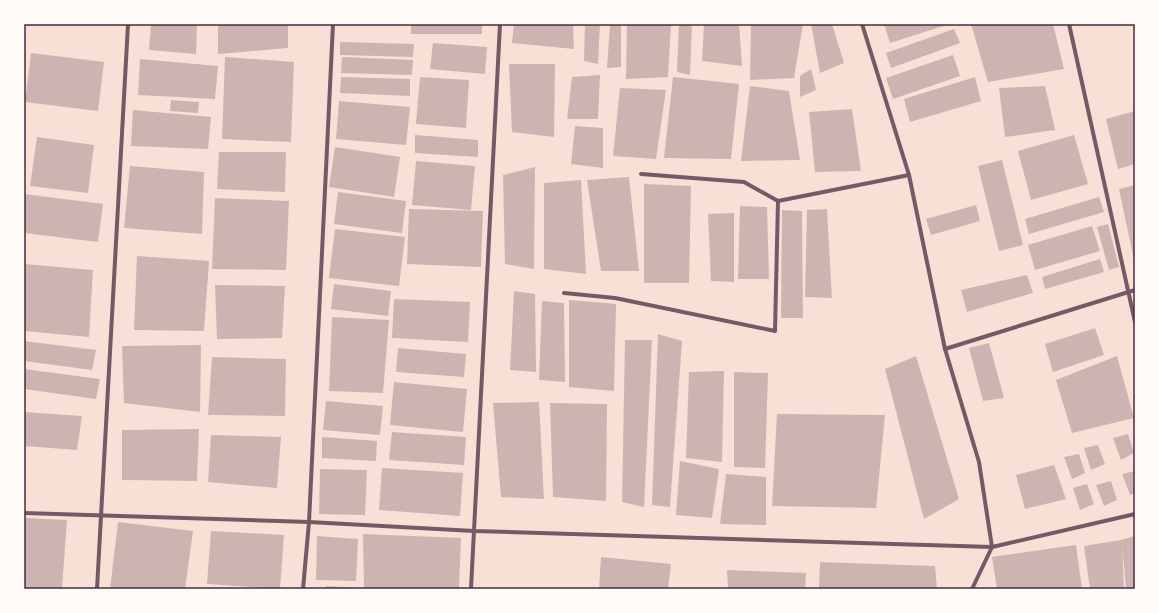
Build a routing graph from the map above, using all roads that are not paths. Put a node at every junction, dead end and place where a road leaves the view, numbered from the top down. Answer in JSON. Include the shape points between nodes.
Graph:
{"nodes":[{"id":1,"x":128,"y":24,"type":"edge"},
{"id":2,"x":333,"y":24,"type":"edge"},
{"id":3,"x":500,"y":24,"type":"edge"},
{"id":4,"x":862,"y":24,"type":"edge"},
{"id":5,"x":1069,"y":24,"type":"edge"},
{"id":6,"x":641,"y":174,"type":"dead end"},
{"id":7,"x":909,"y":175,"type":"junction"},
{"id":8,"x":778,"y":201,"type":"junction"},
{"id":9,"x":1135,"y":290,"type":"edge"},
{"id":10,"x":1128,"y":292,"type":"junction"},
{"id":11,"x":564,"y":293,"type":"dead end"},
{"id":12,"x":1135,"y":322,"type":"edge"},
{"id":13,"x":945,"y":349,"type":"junction"},
{"id":14,"x":24,"y":513,"type":"edge"},
{"id":15,"x":1135,"y":514,"type":"edge"},
{"id":16,"x":102,"y":515,"type":"junction"},
{"id":17,"x":308,"y":522,"type":"junction"},
{"id":18,"x":474,"y":531,"type":"junction"},
{"id":19,"x":992,"y":547,"type":"junction"},
{"id":20,"x":97,"y":589,"type":"edge"},
{"id":21,"x":304,"y":589,"type":"edge"},
{"id":22,"x":471,"y":589,"type":"edge"},
{"id":23,"x":972,"y":589,"type":"edge"}],
"edges":[{"from":1,"to":16,"type":"street"},
{"from":2,"to":17,"type":"street"},
{"from":3,"to":18,"type":"street"},
{"from":4,"to":7,"type":"street"},
{"from":5,"to":10,"type":"street"},
{"from":6,"to":8,"type":"street","via":[[744,182]]},
{"from":7,"to":8,"type":"street"},
{"from":7,"to":13,"type":"street"},
{"from":8,"to":11,"type":"street","via":[[775,331],[615,298]]},
{"from":9,"to":10,"type":"street"},
{"from":10,"to":12,"type":"street"},
{"from":10,"to":13,"type":"street"},
{"from":13,"to":19,"type":"street","via":[[978,462]]},
{"from":14,"to":16,"type":"street"},
{"from":15,"to":19,"type":"street"},
{"from":16,"to":17,"type":"street"},
{"from":16,"to":20,"type":"street"},
{"from":17,"to":18,"type":"street"},
{"from":17,"to":21,"type":"street"},
{"from":18,"to":19,"type":"street"},
{"from":18,"to":22,"type":"street"},
{"from":19,"to":23,"type":"street"}]}
